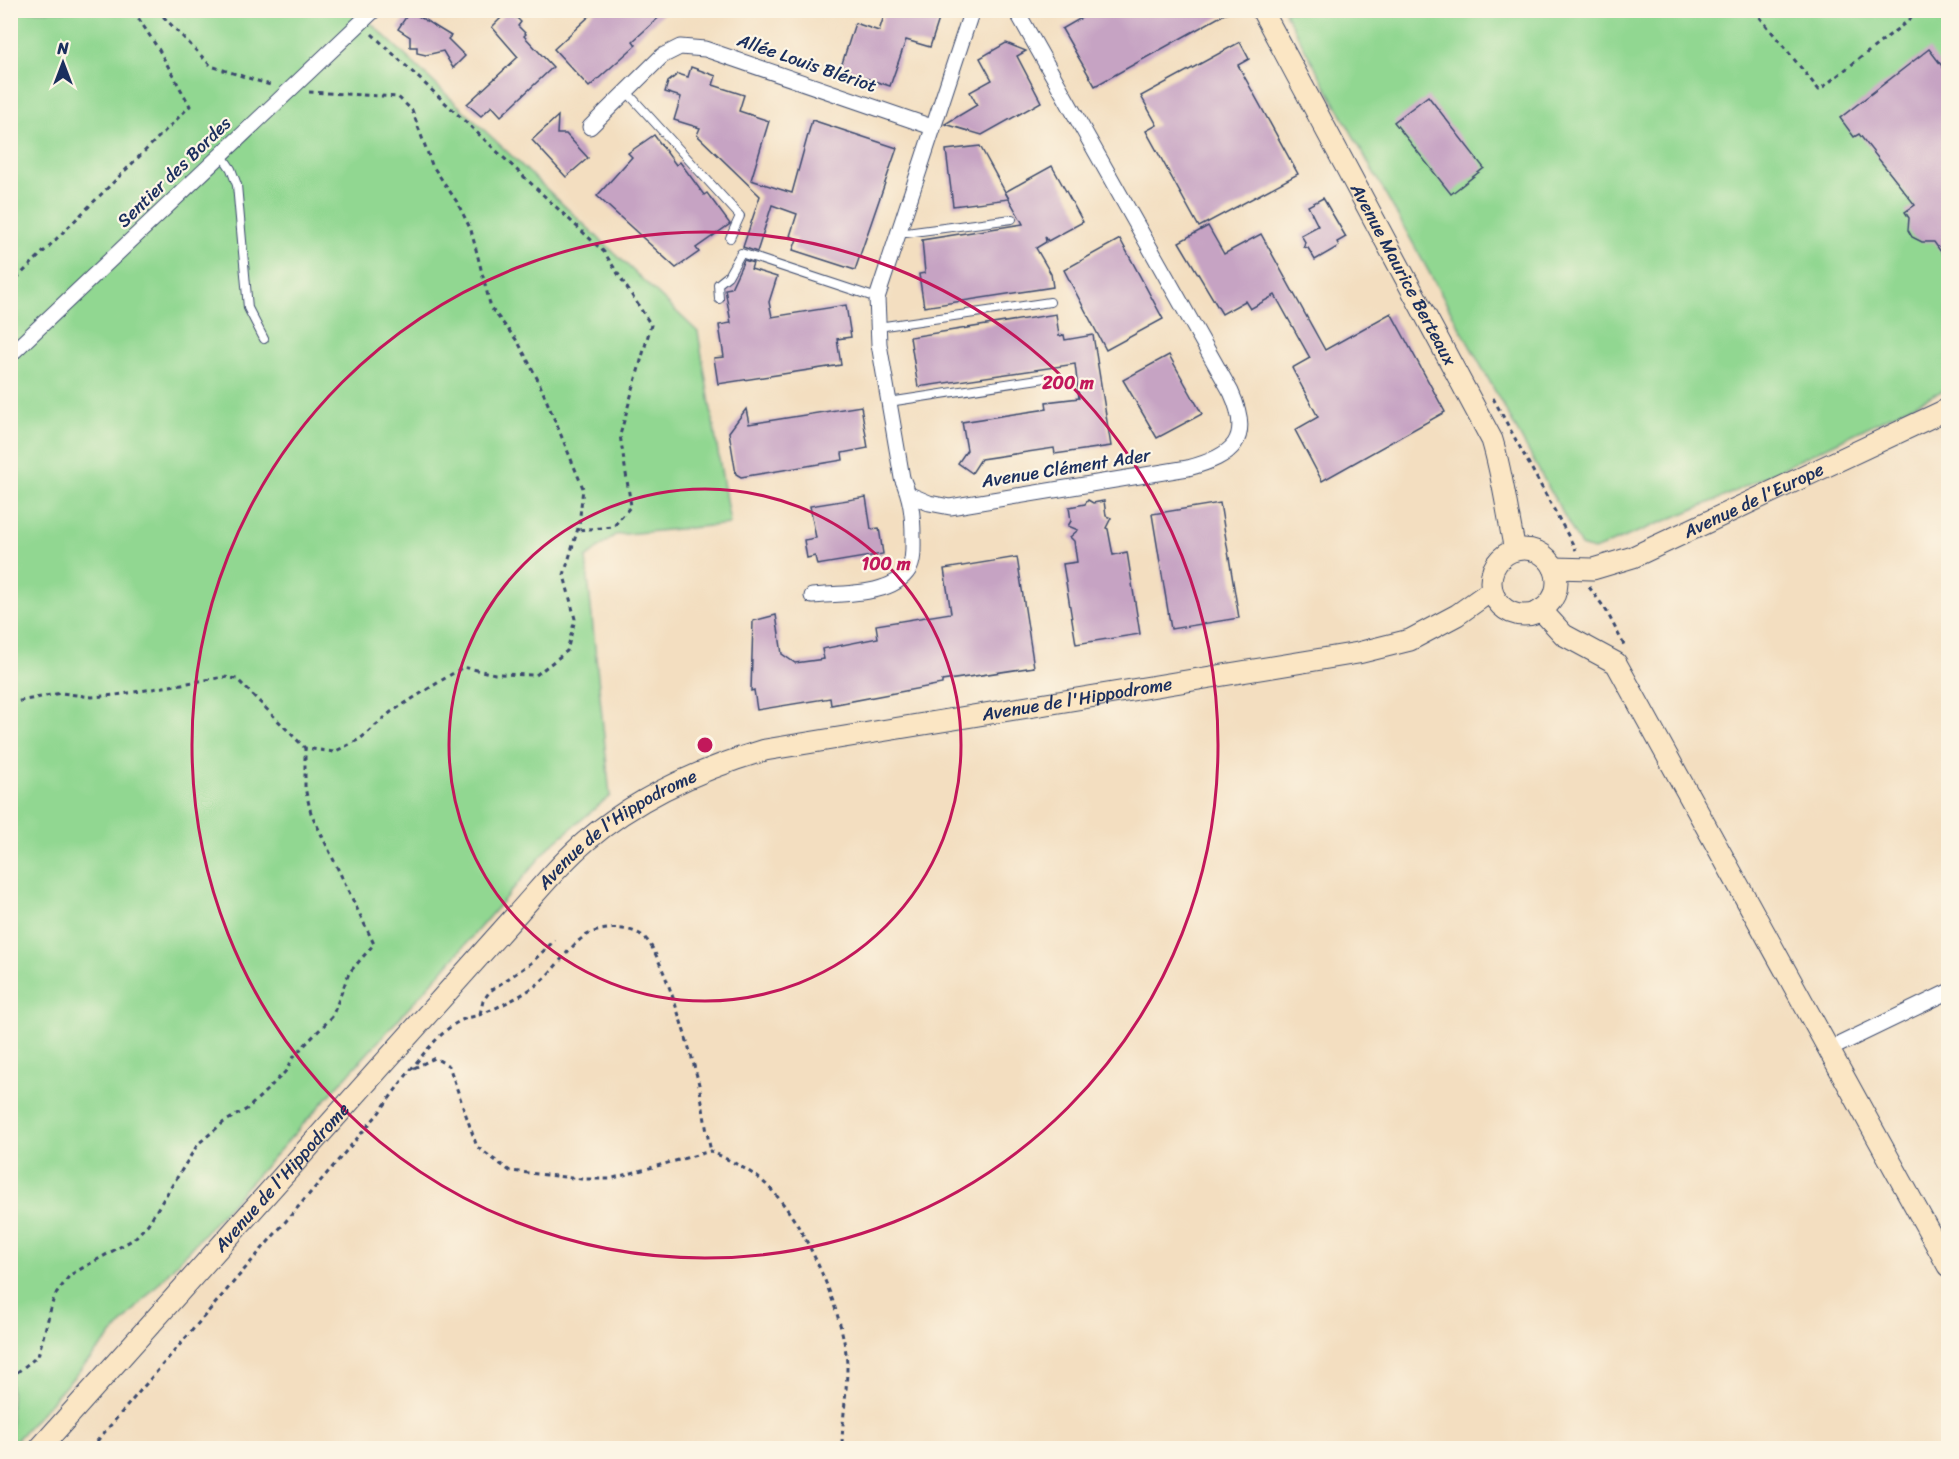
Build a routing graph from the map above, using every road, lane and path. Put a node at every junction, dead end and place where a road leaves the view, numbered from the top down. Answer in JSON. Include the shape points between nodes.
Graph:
{"nodes":[{"id":1,"x":133,"y":10,"type":"edge"},
{"id":2,"x":157,"y":10,"type":"edge"},
{"id":3,"x":972,"y":10,"type":"edge"},
{"id":4,"x":1016,"y":10,"type":"edge"},
{"id":5,"x":1262,"y":10,"type":"edge"},
{"id":6,"x":1754,"y":10,"type":"edge"},
{"id":7,"x":1922,"y":10,"type":"edge"},
{"id":8,"x":366,"y":17,"type":"edge"},
{"id":9,"x":287,"y":91,"type":"junction"},
{"id":10,"x":626,"y":91,"type":"junction"},
{"id":11,"x":590,"y":127,"type":"dead end"},
{"id":12,"x":932,"y":127,"type":"junction"},
{"id":13,"x":221,"y":154,"type":"junction"},
{"id":14,"x":1012,"y":219,"type":"dead end"},
{"id":15,"x":897,"y":232,"type":"junction"},
{"id":16,"x":730,"y":238,"type":"dead end"},
{"id":17,"x":10,"y":285,"type":"edge"},
{"id":18,"x":878,"y":297,"type":"junction"},
{"id":19,"x":719,"y":299,"type":"dead end"},
{"id":20,"x":1050,"y":302,"type":"dead end"},
{"id":21,"x":878,"y":327,"type":"junction"},
{"id":22,"x":264,"y":339,"type":"dead end"},
{"id":23,"x":10,"y":355,"type":"edge"},
{"id":24,"x":1045,"y":378,"type":"dead end"},
{"id":25,"x":889,"y":402,"type":"junction"},
{"id":26,"x":1948,"y":408,"type":"edge"},
{"id":27,"x":910,"y":495,"type":"junction"},
{"id":28,"x":578,"y":530,"type":"junction"},
{"id":29,"x":1515,"y":550,"type":"junction"},
{"id":30,"x":1554,"y":568,"type":"junction"},
{"id":31,"x":1492,"y":590,"type":"junction"},
{"id":32,"x":812,"y":596,"type":"dead end"},
{"id":33,"x":1541,"y":610,"type":"junction"},
{"id":34,"x":10,"y":703,"type":"edge"},
{"id":35,"x":305,"y":748,"type":"junction"},
{"id":36,"x":555,"y":940,"type":"dead end"},
{"id":37,"x":1948,"y":993,"type":"edge"},
{"id":38,"x":480,"y":1014,"type":"junction"},
{"id":39,"x":1830,"y":1049,"type":"junction"},
{"id":40,"x":412,"y":1068,"type":"junction"},
{"id":41,"x":711,"y":1151,"type":"junction"},
{"id":42,"x":1948,"y":1266,"type":"edge"},
{"id":43,"x":10,"y":1378,"type":"edge"},
{"id":44,"x":40,"y":1449,"type":"edge"},
{"id":45,"x":91,"y":1449,"type":"edge"},
{"id":46,"x":842,"y":1449,"type":"edge"}],
"edges":[{"from":1,"to":17,"type":"path","via":[[190,106]]},
{"from":2,"to":9,"type":"path","via":[[210,66]]},
{"from":3,"to":12,"type":"street"},
{"from":4,"to":27,"type":"street","name":"Avenue Clément Ader","via":[[1231,392],[1240,419],[1237,436],[1225,455],[1188,468],[950,507]]},
{"from":5,"to":29,"type":"main road","name":"Avenue Maurice Berteaux","via":[[1492,440],[1507,493]]},
{"from":6,"to":7,"type":"path","via":[[1819,90]]},
{"from":8,"to":9,"type":"street","name":"Sentier des Bordes"},
{"from":8,"to":28,"type":"path","via":[[604,252],[651,325],[620,435],[631,506],[613,527]]},
{"from":9,"to":13,"type":"street","name":"Sentier des Bordes"},
{"from":9,"to":28,"type":"path","via":[[398,97],[412,110],[432,165],[471,230],[491,308],[518,342],[583,488]]},
{"from":10,"to":11,"type":"street","name":"Allée Louis Blériot"},
{"from":10,"to":12,"type":"street","name":"Allée Louis Blériot","via":[[662,56],[680,47],[705,49]]},
{"from":10,"to":16,"type":"lane","via":[[740,216]]},
{"from":12,"to":15,"type":"street"},
{"from":13,"to":22,"type":"lane","via":[[237,185],[248,308]]},
{"from":13,"to":23,"type":"street","name":"Sentier des Bordes"},
{"from":14,"to":15,"type":"lane"},
{"from":15,"to":18,"type":"street"},
{"from":18,"to":19,"type":"lane","via":[[741,253],[728,276],[718,284]]},
{"from":18,"to":21,"type":"street"},
{"from":20,"to":21,"type":"lane"},
{"from":21,"to":25,"type":"street"},
{"from":24,"to":25,"type":"lane"},
{"from":25,"to":27,"type":"street","via":[[902,478]]},
{"from":26,"to":30,"type":"main road","name":"Avenue de l'Europe","via":[[1633,557],[1593,569]]},
{"from":27,"to":32,"type":"street","via":[[913,549],[909,569],[894,584],[877,589]]},
{"from":28,"to":35,"type":"path","via":[[564,575],[574,619],[567,651],[536,675],[495,674],[463,667],[391,712],[360,739],[334,752]]},
{"from":29,"to":30,"type":"main road","via":[[1534,550]]},
{"from":29,"to":31,"type":"main road","via":[[1506,554],[1494,570]]},
{"from":30,"to":33,"type":"main road","via":[[1557,587],[1549,604]]},
{"from":31,"to":33,"type":"main road","via":[[1496,599],[1512,612],[1521,615]]},
{"from":31,"to":44,"type":"main road","name":"Avenue de l'Hippodrome","via":[[1457,615],[1410,640],[1358,653],[765,750],[728,760],[624,812],[583,843],[508,923]]},
{"from":33,"to":39,"type":"main road","via":[[1564,635],[1616,663]]},
{"from":34,"to":35,"type":"path","via":[[62,693],[116,695],[224,677],[237,679]]},
{"from":35,"to":43,"type":"path","via":[[305,788],[311,813],[374,944],[349,973],[332,1017],[247,1109],[198,1144],[148,1224],[134,1239],[70,1275],[54,1298],[38,1356]]},
{"from":36,"to":38,"type":"path","via":[[531,963],[490,991]]},
{"from":37,"to":39,"type":"street"},
{"from":38,"to":40,"type":"path","via":[[451,1026]]},
{"from":38,"to":41,"type":"path","via":[[541,982],[588,934],[620,928],[645,937],[668,985],[698,1081]]},
{"from":39,"to":42,"type":"main road"},
{"from":40,"to":41,"type":"path","via":[[435,1058],[449,1066],[477,1147],[510,1171],[610,1179]]},
{"from":40,"to":45,"type":"path","via":[[378,1114]]},
{"from":41,"to":46,"type":"path","via":[[757,1176],[785,1205],[810,1247],[838,1321],[845,1352]]}]}
